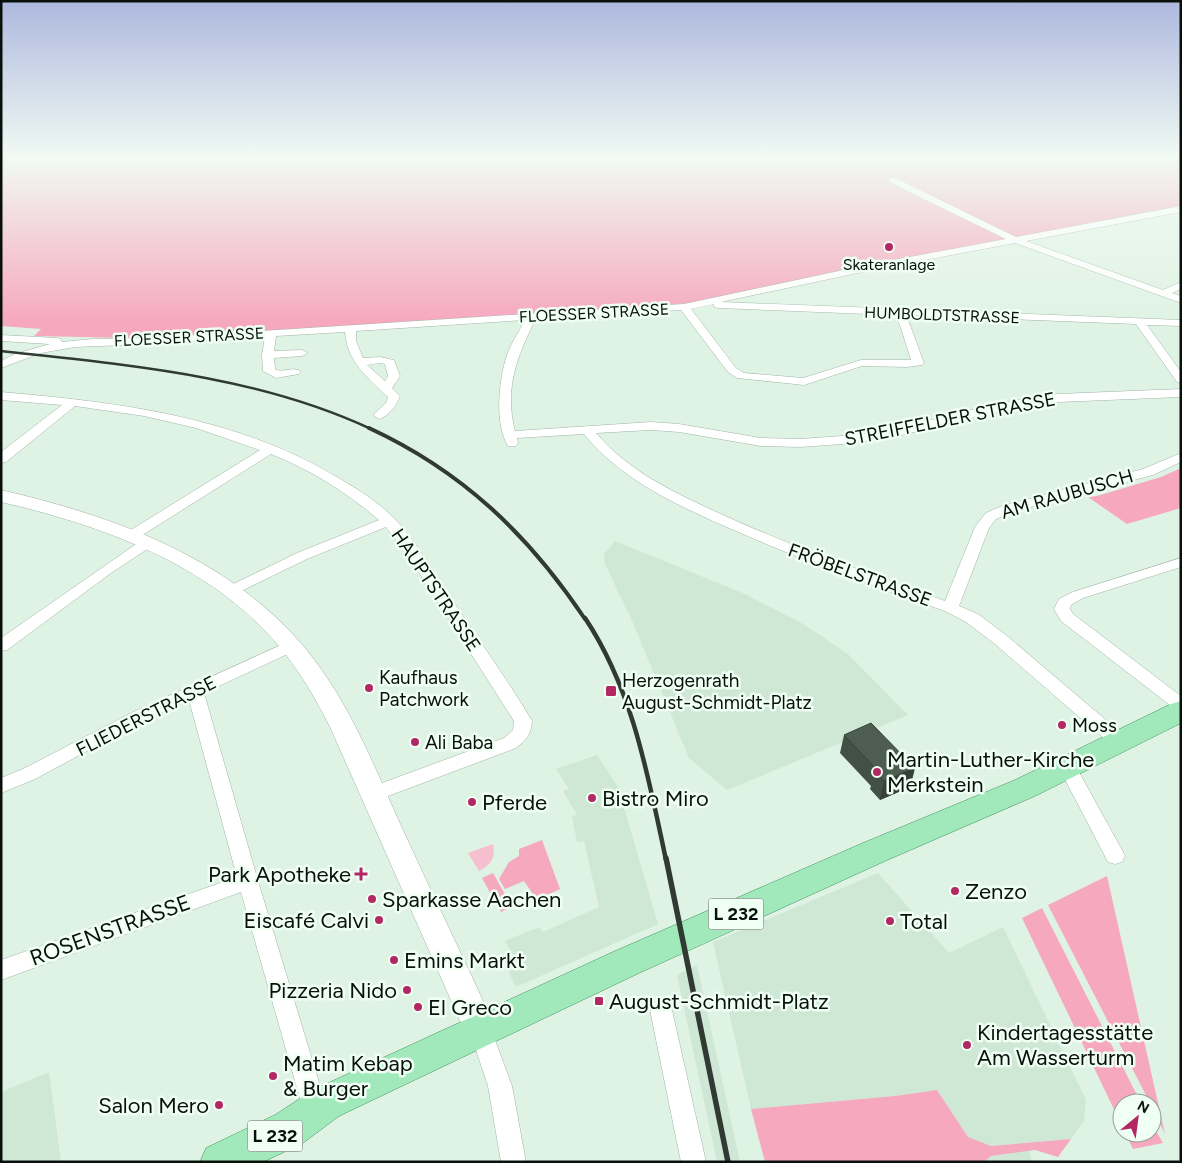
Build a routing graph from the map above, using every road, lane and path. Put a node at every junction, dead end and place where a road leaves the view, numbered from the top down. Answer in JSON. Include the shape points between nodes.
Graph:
{"nodes":[{"id":1,"x":960,"y":213,"type":"edge"},
{"id":2,"x":1158,"y":213,"type":"edge"},
{"id":3,"x":1015,"y":240,"type":"junction"},
{"id":4,"x":1181,"y":285,"type":"edge"},
{"id":5,"x":1162,"y":294,"type":"junction"},
{"id":6,"x":1181,"y":300,"type":"edge"},
{"id":7,"x":703,"y":304,"type":"junction"},
{"id":8,"x":684,"y":307,"type":"junction"},
{"id":9,"x":898,"y":313,"type":"junction"},
{"id":10,"x":532,"y":316,"type":"junction"},
{"id":11,"x":1140,"y":322,"type":"junction"},
{"id":12,"x":1181,"y":323,"type":"edge"},
{"id":13,"x":350,"y":329,"type":"junction"},
{"id":14,"x":271,"y":334,"type":"junction"},
{"id":15,"x":1,"y":338,"type":"edge"},
{"id":16,"x":68,"y":344,"type":"junction"},
{"id":17,"x":302,"y":353,"type":"dead end"},
{"id":18,"x":268,"y":355,"type":"junction"},
{"id":19,"x":359,"y":362,"type":"junction"},
{"id":20,"x":1,"y":365,"type":"edge"},
{"id":21,"x":295,"y":372,"type":"dead end"},
{"id":22,"x":1181,"y":380,"type":"edge"},
{"id":23,"x":386,"y":389,"type":"junction"},
{"id":24,"x":1181,"y":393,"type":"edge"},
{"id":25,"x":1,"y":396,"type":"edge"},
{"id":26,"x":73,"y":402,"type":"junction"},
{"id":27,"x":379,"y":415,"type":"dead end"},
{"id":28,"x":586,"y":429,"type":"junction"},
{"id":29,"x":270,"y":449,"type":"junction"},
{"id":30,"x":1181,"y":457,"type":"edge"},
{"id":31,"x":1,"y":459,"type":"edge"},
{"id":32,"x":1,"y":496,"type":"edge"},
{"id":33,"x":389,"y":521,"type":"junction"},
{"id":34,"x":139,"y":539,"type":"junction"},
{"id":35,"x":1181,"y":562,"type":"edge"},
{"id":36,"x":230,"y":591,"type":"junction"},
{"id":37,"x":950,"y":608,"type":"junction"},
{"id":38,"x":1,"y":646,"type":"edge"},
{"id":39,"x":290,"y":646,"type":"junction"},
{"id":40,"x":195,"y":690,"type":"junction"},
{"id":41,"x":1181,"y":705,"type":"edge"},
{"id":42,"x":1181,"y":711,"type":"edge"},
{"id":43,"x":1120,"y":742,"type":"junction"},
{"id":44,"x":1068,"y":768,"type":"junction"},
{"id":45,"x":1,"y":786,"type":"edge"},
{"id":46,"x":373,"y":794,"type":"junction"},
{"id":47,"x":1115,"y":856,"type":"dead end"},
{"id":48,"x":248,"y":881,"type":"junction"},
{"id":49,"x":1,"y":970,"type":"edge"},
{"id":50,"x":661,"y":1010,"type":"dead end"},
{"id":51,"x":481,"y":1032,"type":"junction"},
{"id":52,"x":315,"y":1109,"type":"junction"},
{"id":53,"x":220,"y":1162,"type":"edge"},
{"id":54,"x":514,"y":1162,"type":"edge"},
{"id":55,"x":694,"y":1162,"type":"edge"}],
"edges":[{"from":1,"to":3,"type":"street"},
{"from":2,"to":3,"type":"street","name":"FLOESSER STRASSE"},
{"from":3,"to":5,"type":"street"},
{"from":3,"to":7,"type":"street","name":"FLOESSER STRASSE"},
{"from":4,"to":5,"type":"street"},
{"from":5,"to":6,"type":"street"},
{"from":7,"to":8,"type":"street","name":"FLOESSER STRASSE"},
{"from":7,"to":9,"type":"street","name":"HUMBOLDTSTRASSE"},
{"from":8,"to":9,"type":"street","via":[[736,373],[751,378],[804,382],[860,363],[918,363]]},
{"from":8,"to":10,"type":"street","name":"FLOESSER STRASSE"},
{"from":9,"to":11,"type":"street","name":"HUMBOLDTSTRASSE"},
{"from":10,"to":13,"type":"street","name":"FLOESSER STRASSE"},
{"from":10,"to":28,"type":"street","name":"STREIFFELDER STRASSE","via":[[512,354],[507,377],[506,419],[512,440]]},
{"from":11,"to":12,"type":"street","name":"HUMBOLDTSTRASSE"},
{"from":11,"to":22,"type":"street"},
{"from":13,"to":14,"type":"street","name":"FLOESSER STRASSE"},
{"from":13,"to":19,"type":"street","via":[[351,348]]},
{"from":14,"to":16,"type":"street","name":"FLOESSER STRASSE"},
{"from":14,"to":18,"type":"street"},
{"from":15,"to":16,"type":"street","via":[[41,339]]},
{"from":16,"to":20,"type":"street","name":"FLOESSER STRASSE","via":[[24,354]]},
{"from":17,"to":18,"type":"street"},
{"from":18,"to":21,"type":"street","via":[[271,374]]},
{"from":19,"to":23,"type":"street"},
{"from":19,"to":23,"type":"street","via":[[390,362],[394,376]]},
{"from":23,"to":27,"type":"street","via":[[394,396],[394,401]]},
{"from":24,"to":28,"type":"street","name":"STREIFFELDER STRASSE","via":[[1058,398],[1000,406],[898,432],[800,443],[761,442],[651,426]]},
{"from":25,"to":26,"type":"street","name":"HAUPTSTRASSE"},
{"from":26,"to":29,"type":"street","name":"HAUPTSTRASSE","via":[[144,412],[200,425]]},
{"from":26,"to":31,"type":"street"},
{"from":28,"to":37,"type":"street","name":"FRÖBELSTRASSE","via":[[594,441],[609,453],[671,495],[764,539]]},
{"from":29,"to":33,"type":"street","name":"HAUPTSTRASSE","via":[[304,463],[356,494]]},
{"from":29,"to":34,"type":"street"},
{"from":30,"to":37,"type":"street","name":"AM RAUBUSCH","via":[[1148,472],[990,516],[982,527]]},
{"from":32,"to":34,"type":"main road","via":[[76,514]]},
{"from":33,"to":36,"type":"street","via":[[302,556]]},
{"from":33,"to":46,"type":"street","name":"HAUPTSTRASSE","via":[[417,558],[523,721],[522,733],[510,743]]},
{"from":34,"to":36,"type":"main road"},
{"from":34,"to":38,"type":"street","via":[[106,570]]},
{"from":35,"to":41,"type":"street","via":[[1078,595],[1064,602],[1062,609],[1066,617]]},
{"from":36,"to":39,"type":"main road"},
{"from":37,"to":43,"type":"street","name":"FRÖBELSTRASSE","via":[[972,618],[1001,640]]},
{"from":39,"to":40,"type":"street","name":"FLIEDERSTRASSE"},
{"from":39,"to":46,"type":"main road","via":[[312,674],[344,730]]},
{"from":40,"to":45,"type":"street","name":"FLIEDERSTRASSE"},
{"from":40,"to":48,"type":"street"},
{"from":42,"to":43,"type":"main road","number":"L 232","via":[[1140,729]]},
{"from":43,"to":44,"type":"main road","number":"L 232"},
{"from":44,"to":47,"type":"street"},
{"from":44,"to":51,"type":"main road","number":"L 232","via":[[617,967]]},
{"from":46,"to":51,"type":"main road"},
{"from":48,"to":49,"type":"street","name":"ROSENSTRASSE"},
{"from":48,"to":52,"type":"street"},
{"from":50,"to":55,"type":"street"},
{"from":51,"to":52,"type":"main road","number":"L 232"},
{"from":51,"to":54,"type":"street","via":[[500,1086]]},
{"from":52,"to":53,"type":"main road","number":"L 232","via":[[289,1129]]}]}
